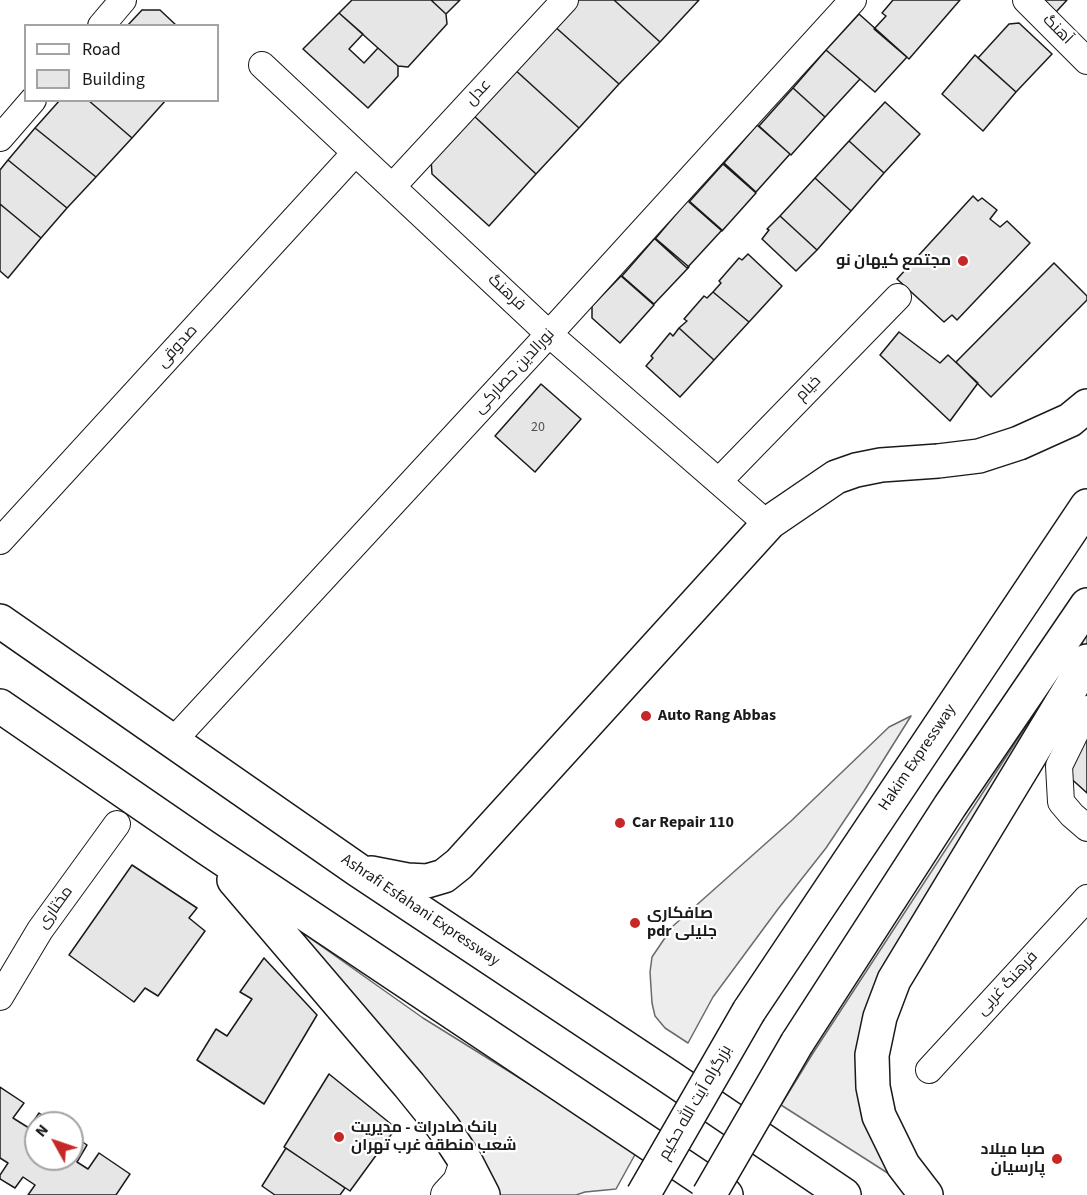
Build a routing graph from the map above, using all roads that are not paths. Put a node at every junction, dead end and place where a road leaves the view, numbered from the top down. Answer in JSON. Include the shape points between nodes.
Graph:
{"nodes":[{"id":1,"x":123,"y":0,"type":"edge"},
{"id":2,"x":565,"y":0,"type":"edge"},
{"id":3,"x":853,"y":0,"type":"edge"},
{"id":4,"x":1026,"y":0,"type":"edge"},
{"id":5,"x":102,"y":24,"type":"edge"},
{"id":6,"x":1087,"y":61,"type":"edge"},
{"id":7,"x":261,"y":65,"type":"dead end"},
{"id":8,"x":31,"y":102,"type":"edge"},
{"id":9,"x":0,"y":138,"type":"edge"},
{"id":10,"x":355,"y":153,"type":"junction"},
{"id":11,"x":392,"y":187,"type":"junction"},
{"id":12,"x":898,"y":297,"type":"dead end"},
{"id":13,"x":549,"y":334,"type":"junction"},
{"id":14,"x":1087,"y":406,"type":"edge"},
{"id":15,"x":719,"y":481,"type":"junction"},
{"id":16,"x":1087,"y":506,"type":"edge"},
{"id":17,"x":756,"y":514,"type":"dead end"},
{"id":18,"x":0,"y":542,"type":"edge"},
{"id":19,"x":1087,"y":605,"type":"edge"},
{"id":20,"x":0,"y":621,"type":"edge"},
{"id":21,"x":1087,"y":661,"type":"edge"},
{"id":22,"x":0,"y":706,"type":"edge"},
{"id":23,"x":1087,"y":709,"type":"edge"},
{"id":24,"x":173,"y":741,"type":"junction"},
{"id":25,"x":117,"y":824,"type":"dead end"},
{"id":26,"x":1087,"y":828,"type":"edge"},
{"id":27,"x":205,"y":847,"type":"junction"},
{"id":28,"x":358,"y":870,"type":"junction"},
{"id":29,"x":1087,"y":898,"type":"edge"},
{"id":30,"x":0,"y":997,"type":"edge"},
{"id":31,"x":749,"y":1011,"type":"joint"},
{"id":32,"x":929,"y":1070,"type":"dead end"},
{"id":33,"x":466,"y":1162,"type":"junction"},
{"id":34,"x":447,"y":1195,"type":"edge"},
{"id":35,"x":483,"y":1195,"type":"edge"},
{"id":36,"x":643,"y":1195,"type":"edge"},
{"id":37,"x":709,"y":1195,"type":"edge"},
{"id":38,"x":726,"y":1195,"type":"edge"},
{"id":39,"x":844,"y":1195,"type":"edge"},
{"id":40,"x":926,"y":1195,"type":"edge"}],
"edges":[{"from":1,"to":5,"type":"street"},
{"from":2,"to":11,"type":"street","name":"عدل"},
{"from":3,"to":13,"type":"street","name":"نورالدین حصارکی"},
{"from":4,"to":6,"type":"street","name":"آهنگ"},
{"from":7,"to":10,"type":"street","name":"فرهنگ"},
{"from":8,"to":9,"type":"street"},
{"from":10,"to":11,"type":"street","name":"فرهنگ"},
{"from":10,"to":18,"type":"street","name":"صدوقی"},
{"from":11,"to":13,"type":"street","name":"فرهنگ"},
{"from":12,"to":15,"type":"street","name":"خیام"},
{"from":13,"to":15,"type":"street","name":"فرهنگ"},
{"from":13,"to":24,"type":"street","name":"نورالدین حصارکی"},
{"from":14,"to":28,"type":"highway","via":[[1070,420],[1019,444],[979,456],[881,465],[836,477],[770,522],[459,864],[444,876],[427,881]]},
{"from":15,"to":17,"type":"street","name":"فرهنگ"},
{"from":16,"to":31,"type":"highway","name":"Hakim Expressway"},
{"from":19,"to":37,"type":"highway","bridge":true,"via":[[950,806],[797,1043]]},
{"from":20,"to":24,"type":"highway","name":"Ashrafi Esfahani Expressway"},
{"from":21,"to":40,"type":"highway","via":[[894,980],[880,1017],[872,1054],[879,1116],[903,1165]]},
{"from":22,"to":27,"type":"highway"},
{"from":23,"to":26,"type":"street","via":[[1059,766],[1061,802]]},
{"from":24,"to":28,"type":"highway","name":"Ashrafi Esfahani Expressway"},
{"from":25,"to":30,"type":"street","name":"مختاری","via":[[40,930]]},
{"from":27,"to":33,"type":"highway","via":[[409,1085]]},
{"from":27,"to":38,"type":"highway"},
{"from":28,"to":39,"type":"highway","name":"Ashrafi Esfahani Expressway"},
{"from":29,"to":32,"type":"street","name":"فرهنگ غربی"},
{"from":31,"to":36,"type":"highway","name":"بزرگراه آیت الله حکیم","bridge":true},
{"from":33,"to":34,"type":"main road","via":[[459,1182]]},
{"from":33,"to":35,"type":"highway"}]}
